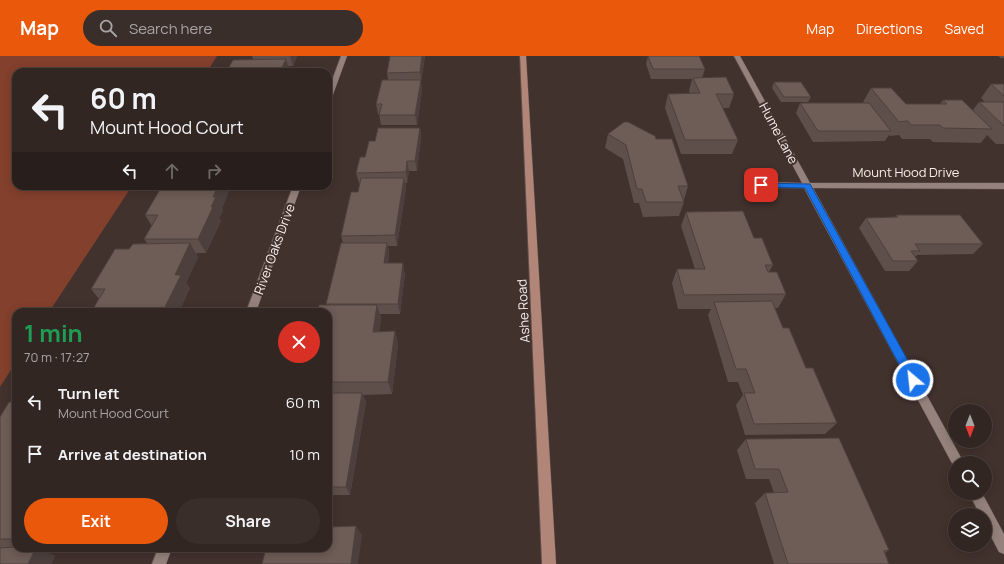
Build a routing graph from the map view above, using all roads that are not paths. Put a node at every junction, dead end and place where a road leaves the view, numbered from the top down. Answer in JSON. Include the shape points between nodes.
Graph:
{"nodes":[{"id":1,"x":344,"y":56,"type":"edge"},
{"id":2,"x":524,"y":56,"type":"edge"},
{"id":3,"x":737,"y":56,"type":"edge"},
{"id":4,"x":332,"y":89,"type":"edge"},
{"id":5,"x":761,"y":185,"type":"dead end"},
{"id":6,"x":808,"y":185,"type":"junction"},
{"id":7,"x":1004,"y":186,"type":"edge"},
{"id":8,"x":296,"y":190,"type":"edge"},
{"id":9,"x":252,"y":308,"type":"edge"},
{"id":10,"x":954,"y":456,"type":"edge"},
{"id":11,"x":979,"y":500,"type":"edge"},
{"id":12,"x":1004,"y":547,"type":"edge"},
{"id":13,"x":164,"y":552,"type":"edge"},
{"id":14,"x":159,"y":564,"type":"edge"},
{"id":15,"x":549,"y":564,"type":"edge"}],
"edges":[{"from":1,"to":4,"type":"street"},
{"from":2,"to":15,"type":"street","name":"Ashe Road"},
{"from":3,"to":6,"type":"street","name":"Hume Lane"},
{"from":5,"to":6,"type":"street","name":"Mount Hood Drive"},
{"from":6,"to":7,"type":"street","name":"Mount Hood Drive"},
{"from":6,"to":10,"type":"street","name":"Hume Lane"},
{"from":8,"to":9,"type":"street","name":"River Oaks Drive"},
{"from":11,"to":12,"type":"street"},
{"from":13,"to":14,"type":"street"}]}
